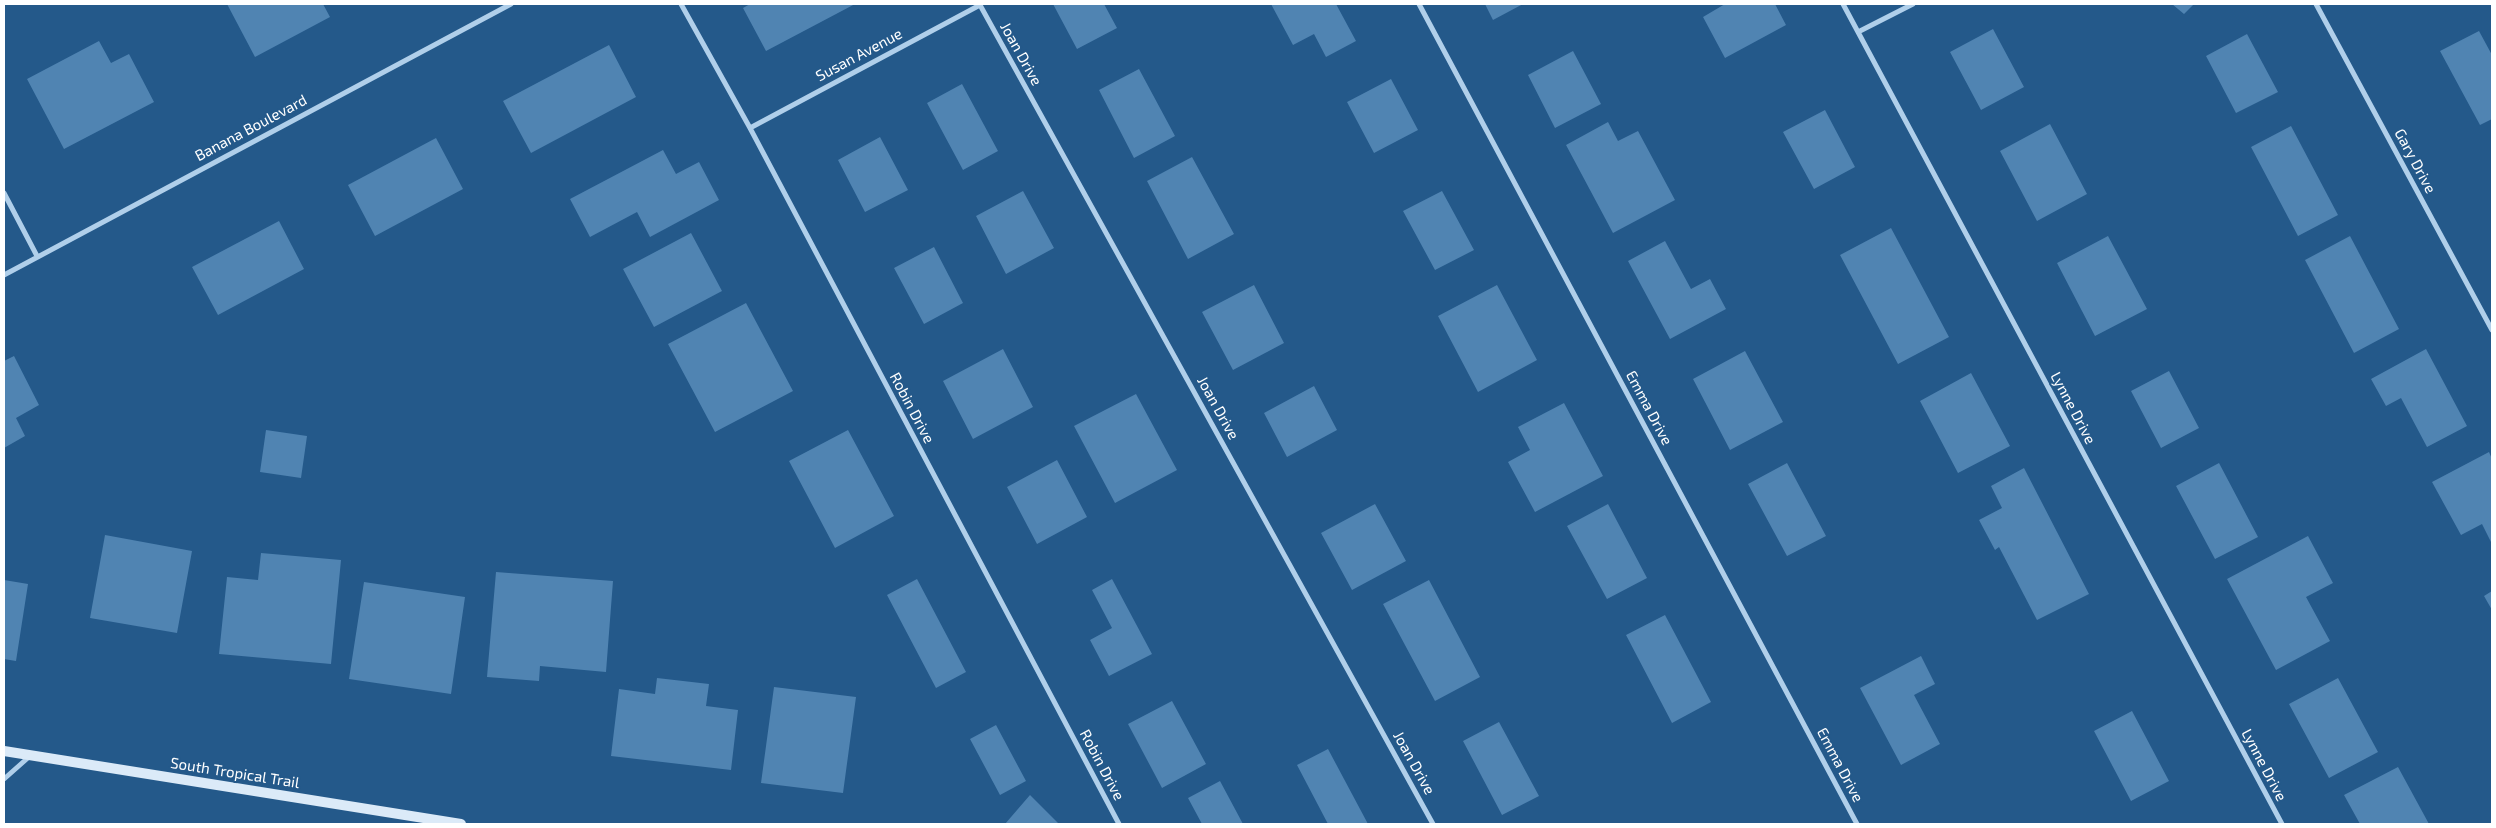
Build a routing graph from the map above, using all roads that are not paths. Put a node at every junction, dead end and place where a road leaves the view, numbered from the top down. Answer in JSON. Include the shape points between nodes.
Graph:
{"nodes":[{"id":1,"x":511,"y":4,"type":"edge"},
{"id":2,"x":681,"y":4,"type":"edge"},
{"id":3,"x":1418,"y":4,"type":"edge"},
{"id":4,"x":1842,"y":4,"type":"edge"},
{"id":5,"x":1913,"y":4,"type":"edge"},
{"id":6,"x":2316,"y":4,"type":"edge"},
{"id":7,"x":980,"y":5,"type":"edge"},
{"id":8,"x":1858,"y":32,"type":"junction"},
{"id":9,"x":750,"y":128,"type":"junction"},
{"id":10,"x":4,"y":193,"type":"edge"},
{"id":11,"x":38,"y":256,"type":"junction"},
{"id":12,"x":4,"y":275,"type":"edge"},
{"id":13,"x":2492,"y":330,"type":"edge"},
{"id":14,"x":4,"y":751,"type":"edge"},
{"id":15,"x":31,"y":755,"type":"junction"},
{"id":16,"x":4,"y":779,"type":"edge"},
{"id":17,"x":461,"y":824,"type":"edge"},
{"id":18,"x":1119,"y":824,"type":"edge"},
{"id":19,"x":1433,"y":824,"type":"edge"},
{"id":20,"x":1857,"y":824,"type":"edge"},
{"id":21,"x":2282,"y":824,"type":"edge"}],
"edges":[{"from":1,"to":11,"type":"street","name":"Banana Boulevard"},
{"from":2,"to":9,"type":"street","name":"Robin Drive"},
{"from":3,"to":20,"type":"street","name":"Emma Drive"},
{"from":4,"to":8,"type":"street","name":"Lynne Drive"},
{"from":5,"to":8,"type":"street"},
{"from":6,"to":13,"type":"street","name":"Gary Drive"},
{"from":7,"to":9,"type":"street","name":"Susan Avenue"},
{"from":7,"to":19,"type":"street","name":"Joan Drive"},
{"from":8,"to":21,"type":"street","name":"Lynne Drive"},
{"from":9,"to":18,"type":"street","name":"Robin Drive"},
{"from":10,"to":11,"type":"street"},
{"from":11,"to":12,"type":"street","name":"Banana Boulevard"},
{"from":14,"to":15,"type":"street","name":"South Tropical Trail"},
{"from":15,"to":16,"type":"street"},
{"from":15,"to":17,"type":"street","name":"South Tropical Trail"}]}
